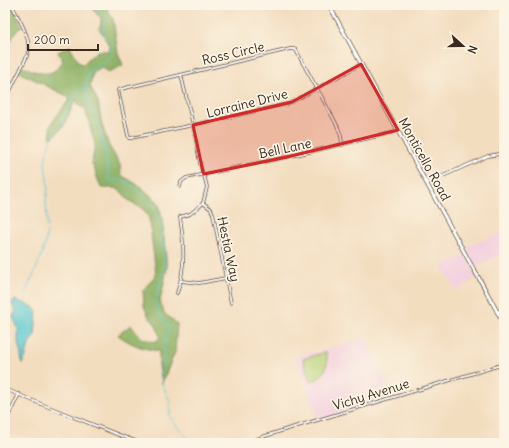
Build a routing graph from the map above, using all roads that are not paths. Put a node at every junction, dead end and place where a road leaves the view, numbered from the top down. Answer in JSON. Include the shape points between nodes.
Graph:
{"nodes":[{"id":1,"x":12,"y":5,"type":"edge"},
{"id":2,"x":329,"y":5,"type":"edge"},
{"id":3,"x":362,"y":64,"type":"junction"},
{"id":4,"x":181,"y":75,"type":"junction"},
{"id":5,"x":317,"y":88,"type":"junction"},
{"id":6,"x":5,"y":101,"type":"edge"},
{"id":7,"x":194,"y":125,"type":"junction"},
{"id":8,"x":398,"y":130,"type":"junction"},
{"id":9,"x":129,"y":138,"type":"joint"},
{"id":10,"x":342,"y":145,"type":"junction"},
{"id":11,"x":504,"y":153,"type":"edge"},
{"id":12,"x":204,"y":174,"type":"junction"},
{"id":13,"x":427,"y":183,"type":"junction"},
{"id":14,"x":180,"y":186,"type":"dead end"},
{"id":15,"x":203,"y":202,"type":"junction"},
{"id":16,"x":226,"y":278,"type":"junction"},
{"id":17,"x":181,"y":281,"type":"junction"},
{"id":18,"x":177,"y":293,"type":"dead end"},
{"id":19,"x":231,"y":303,"type":"dead end"},
{"id":20,"x":504,"y":311,"type":"edge"},
{"id":21,"x":497,"y":312,"type":"junction"},
{"id":22,"x":503,"y":318,"type":"edge"},
{"id":23,"x":504,"y":323,"type":"edge"},
{"id":24,"x":504,"y":364,"type":"edge"},
{"id":25,"x":5,"y":389,"type":"edge"},
{"id":26,"x":19,"y":394,"type":"junction"},
{"id":27,"x":5,"y":422,"type":"edge"},
{"id":28,"x":141,"y":443,"type":"edge"},
{"id":29,"x":244,"y":443,"type":"edge"}],
"edges":[{"from":1,"to":6,"type":"street","via":[[27,36],[29,49]]},
{"from":2,"to":3,"type":"main road","name":"Monticello Road"},
{"from":3,"to":5,"type":"street","name":"Lorraine Drive"},
{"from":3,"to":8,"type":"main road","name":"Monticello Road"},
{"from":4,"to":5,"type":"street","name":"Ross Circle","via":[[292,48],[296,50]]},
{"from":4,"to":7,"type":"street"},
{"from":4,"to":9,"type":"street","name":"Ross Circle","via":[[118,90]]},
{"from":5,"to":7,"type":"street","name":"Lorraine Drive","via":[[287,104]]},
{"from":5,"to":10,"type":"street","name":"Ross Circle","via":[[339,129]]},
{"from":7,"to":9,"type":"street","name":"Lorraine Drive"},
{"from":7,"to":12,"type":"street"},
{"from":8,"to":10,"type":"street","name":"Bell Lane"},
{"from":8,"to":13,"type":"main road","name":"Monticello Road"},
{"from":10,"to":12,"type":"street","name":"Bell Lane"},
{"from":11,"to":13,"type":"street","via":[[488,156]]},
{"from":12,"to":14,"type":"street","name":"Bell Lane","via":[[183,179]]},
{"from":12,"to":15,"type":"street","via":[[207,187]]},
{"from":13,"to":21,"type":"main road","name":"Monticello Road"},
{"from":15,"to":16,"type":"street","name":"Hestia Way","via":[[214,214]]},
{"from":15,"to":17,"type":"street","via":[[198,209],[180,217],[184,250]]},
{"from":16,"to":17,"type":"street","via":[[199,283]]},
{"from":16,"to":19,"type":"street","name":"Hestia Way"},
{"from":17,"to":18,"type":"street"},
{"from":20,"to":21,"type":"main road"},
{"from":21,"to":22,"type":"main road","name":"Monticello Road"},
{"from":22,"to":23,"type":"main road","name":"Monticello Road"},
{"from":24,"to":29,"type":"street","name":"Vichy Avenue"},
{"from":25,"to":26,"type":"street"},
{"from":26,"to":27,"type":"street"},
{"from":26,"to":28,"type":"street"}]}
